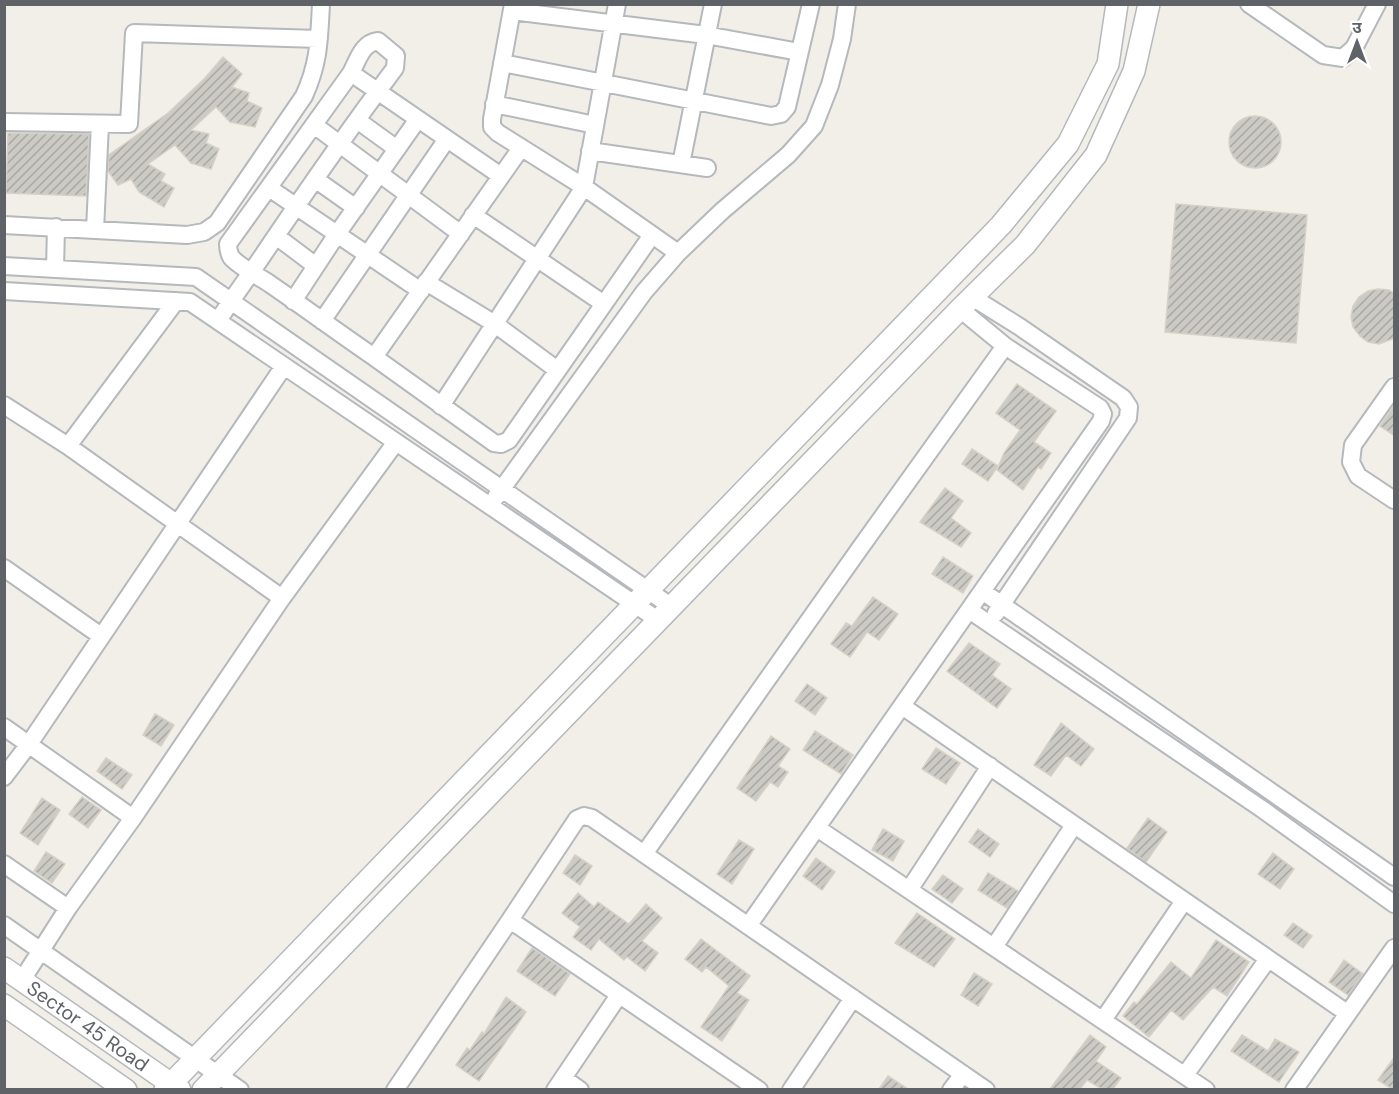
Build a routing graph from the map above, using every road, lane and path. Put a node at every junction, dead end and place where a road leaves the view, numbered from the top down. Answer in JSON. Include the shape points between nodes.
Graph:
{"nodes":[{"id":1,"x":321,"y":4,"type":"edge"},
{"id":2,"x":616,"y":4,"type":"edge"},
{"id":3,"x":713,"y":4,"type":"edge"},
{"id":4,"x":811,"y":4,"type":"edge"},
{"id":5,"x":848,"y":4,"type":"edge"},
{"id":6,"x":1117,"y":4,"type":"edge"},
{"id":7,"x":1149,"y":4,"type":"edge"},
{"id":8,"x":1249,"y":4,"type":"edge"},
{"id":9,"x":1377,"y":4,"type":"edge"},
{"id":10,"x":513,"y":8,"type":"edge"},
{"id":11,"x":612,"y":24,"type":"junction"},
{"id":12,"x":706,"y":35,"type":"junction"},
{"id":13,"x":319,"y":39,"type":"junction"},
{"id":14,"x":799,"y":52,"type":"junction"},
{"id":15,"x":502,"y":63,"type":"junction"},
{"id":16,"x":351,"y":73,"type":"junction"},
{"id":17,"x":603,"y":82,"type":"junction"},
{"id":18,"x":378,"y":91,"type":"junction"},
{"id":19,"x":694,"y":101,"type":"junction"},
{"id":20,"x":494,"y":104,"type":"junction"},
{"id":21,"x":418,"y":119,"type":"junction"},
{"id":22,"x":357,"y":120,"type":"junction"},
{"id":23,"x":4,"y":122,"type":"edge"},
{"id":24,"x":100,"y":124,"type":"junction"},
{"id":25,"x":314,"y":125,"type":"junction"},
{"id":26,"x":595,"y":125,"type":"junction"},
{"id":27,"x":447,"y":139,"type":"junction"},
{"id":28,"x":340,"y":144,"type":"junction"},
{"id":29,"x":521,"y":148,"type":"junction"},
{"id":30,"x":397,"y":149,"type":"junction"},
{"id":31,"x":590,"y":151,"type":"junction"},
{"id":32,"x":681,"y":164,"type":"junction"},
{"id":33,"x":707,"y":168,"type":"dead end"},
{"id":34,"x":380,"y":174,"type":"junction"},
{"id":35,"x":501,"y":176,"type":"junction"},
{"id":36,"x":315,"y":180,"type":"junction"},
{"id":37,"x":584,"y":187,"type":"junction"},
{"id":38,"x":269,"y":188,"type":"junction"},
{"id":39,"x":409,"y":195,"type":"junction"},
{"id":40,"x":296,"y":206,"type":"junction"},
{"id":41,"x":356,"y":208,"type":"junction"},
{"id":42,"x":474,"y":215,"type":"junction"},
{"id":43,"x":4,"y":225,"type":"edge"},
{"id":44,"x":56,"y":227,"type":"junction"},
{"id":45,"x":95,"y":230,"type":"junction"},
{"id":46,"x":337,"y":234,"type":"junction"},
{"id":47,"x":461,"y":234,"type":"junction"},
{"id":48,"x":652,"y":235,"type":"junction"},
{"id":49,"x":276,"y":236,"type":"junction"},
{"id":50,"x":678,"y":253,"type":"junction"},
{"id":51,"x":368,"y":255,"type":"junction"},
{"id":52,"x":538,"y":258,"type":"junction"},
{"id":53,"x":4,"y":266,"type":"edge"},
{"id":54,"x":316,"y":267,"type":"junction"},
{"id":55,"x":55,"y":269,"type":"junction"},
{"id":56,"x":252,"y":272,"type":"junction"},
{"id":57,"x":423,"y":286,"type":"junction"},
{"id":58,"x":4,"y":291,"type":"edge"},
{"id":59,"x":231,"y":300,"type":"junction"},
{"id":60,"x":176,"y":301,"type":"junction"},
{"id":61,"x":293,"y":301,"type":"junction"},
{"id":62,"x":966,"y":303,"type":"junction"},
{"id":63,"x":604,"y":304,"type":"junction"},
{"id":64,"x":219,"y":321,"type":"junction"},
{"id":65,"x":322,"y":321,"type":"junction"},
{"id":66,"x":495,"y":324,"type":"junction"},
{"id":67,"x":1005,"y":346,"type":"junction"},
{"id":68,"x":374,"y":357,"type":"junction"},
{"id":69,"x":284,"y":366,"type":"junction"},
{"id":70,"x":556,"y":369,"type":"junction"},
{"id":71,"x":1395,"y":387,"type":"edge"},
{"id":72,"x":4,"y":405,"type":"edge"},
{"id":73,"x":441,"y":406,"type":"junction"},
{"id":74,"x":1129,"y":407,"type":"junction"},
{"id":75,"x":1103,"y":414,"type":"junction"},
{"id":76,"x":396,"y":442,"type":"junction"},
{"id":77,"x":68,"y":446,"type":"junction"},
{"id":78,"x":503,"y":489,"type":"junction"},
{"id":79,"x":1395,"y":500,"type":"edge"},
{"id":80,"x":489,"y":505,"type":"junction"},
{"id":81,"x":177,"y":525,"type":"junction"},
{"id":82,"x":4,"y":568,"type":"edge"},
{"id":83,"x":982,"y":591,"type":"junction"},
{"id":84,"x":641,"y":597,"type":"junction"},
{"id":85,"x":282,"y":598,"type":"junction"},
{"id":86,"x":1001,"y":605,"type":"junction"},
{"id":87,"x":969,"y":610,"type":"junction"},
{"id":88,"x":665,"y":614,"type":"junction"},
{"id":89,"x":988,"y":624,"type":"junction"},
{"id":90,"x":101,"y":636,"type":"junction"},
{"id":91,"x":902,"y":706,"type":"junction"},
{"id":92,"x":4,"y":727,"type":"edge"},
{"id":93,"x":29,"y":744,"type":"junction"},
{"id":94,"x":990,"y":766,"type":"junction"},
{"id":95,"x":4,"y":777,"type":"edge"},
{"id":96,"x":132,"y":818,"type":"junction"},
{"id":97,"x":1074,"y":825,"type":"junction"},
{"id":98,"x":816,"y":828,"type":"junction"},
{"id":99,"x":644,"y":854,"type":"junction"},
{"id":100,"x":4,"y":864,"type":"edge"},
{"id":101,"x":1388,"y":872,"type":"edge"},
{"id":102,"x":1368,"y":885,"type":"junction"},
{"id":103,"x":909,"y":890,"type":"junction"},
{"id":104,"x":1184,"y":901,"type":"junction"},
{"id":105,"x":1395,"y":904,"type":"edge"},
{"id":106,"x":68,"y":908,"type":"junction"},
{"id":107,"x":510,"y":921,"type":"junction"},
{"id":108,"x":4,"y":925,"type":"edge"},
{"id":109,"x":748,"y":926,"type":"junction"},
{"id":110,"x":994,"y":947,"type":"junction"},
{"id":111,"x":1395,"y":948,"type":"edge"},
{"id":112,"x":40,"y":951,"type":"junction"},
{"id":113,"x":1268,"y":959,"type":"junction"},
{"id":114,"x":4,"y":968,"type":"edge"},
{"id":115,"x":22,"y":980,"type":"junction"},
{"id":116,"x":620,"y":994,"type":"junction"},
{"id":117,"x":853,"y":998,"type":"junction"},
{"id":118,"x":4,"y":1005,"type":"edge"},
{"id":119,"x":1347,"y":1013,"type":"junction"},
{"id":120,"x":1103,"y":1020,"type":"junction"},
{"id":121,"x":195,"y":1057,"type":"junction"},
{"id":122,"x":217,"y":1074,"type":"junction"},
{"id":123,"x":963,"y":1074,"type":"junction"},
{"id":124,"x":1185,"y":1075,"type":"junction"},
{"id":125,"x":559,"y":1084,"type":"edge"},
{"id":126,"x":172,"y":1087,"type":"edge"},
{"id":127,"x":126,"y":1089,"type":"edge"},
{"id":128,"x":203,"y":1089,"type":"edge"},
{"id":129,"x":240,"y":1089,"type":"edge"},
{"id":130,"x":395,"y":1089,"type":"edge"},
{"id":131,"x":580,"y":1089,"type":"edge"},
{"id":132,"x":759,"y":1089,"type":"edge"},
{"id":133,"x":790,"y":1089,"type":"edge"},
{"id":134,"x":951,"y":1089,"type":"edge"},
{"id":135,"x":986,"y":1089,"type":"edge"},
{"id":136,"x":1206,"y":1089,"type":"edge"},
{"id":137,"x":1294,"y":1089,"type":"edge"}],
"edges":[{"from":1,"to":13,"type":"street"},
{"from":2,"to":11,"type":"street"},
{"from":3,"to":12,"type":"street"},
{"from":4,"to":14,"type":"street"},
{"from":5,"to":50,"type":"street","via":[[830,85],[814,126],[788,155]]},
{"from":6,"to":84,"type":"street","via":[[1108,64],[1068,144],[1001,225]]},
{"from":7,"to":62,"type":"street","via":[[1134,71],[1096,156],[1025,245]]},
{"from":8,"to":9,"type":"street","via":[[1323,55],[1343,58],[1354,48]]},
{"from":10,"to":11,"type":"street"},
{"from":10,"to":15,"type":"street"},
{"from":11,"to":12,"type":"street"},
{"from":11,"to":17,"type":"street"},
{"from":12,"to":14,"type":"street"},
{"from":12,"to":19,"type":"street"},
{"from":13,"to":24,"type":"street","via":[[134,33],[129,124]]},
{"from":13,"to":45,"type":"street","via":[[314,75],[304,96],[217,222],[204,232],[187,234]]},
{"from":14,"to":19,"type":"street","via":[[787,107],[781,114],[771,116]]},
{"from":15,"to":17,"type":"street"},
{"from":15,"to":20,"type":"street"},
{"from":16,"to":18,"type":"street"},
{"from":16,"to":18,"type":"street","via":[[365,46],[378,41],[393,52],[397,62]]},
{"from":16,"to":25,"type":"street"},
{"from":17,"to":19,"type":"street"},
{"from":17,"to":26,"type":"street"},
{"from":18,"to":21,"type":"street"},
{"from":18,"to":22,"type":"street"},
{"from":19,"to":32,"type":"street"},
{"from":20,"to":26,"type":"street"},
{"from":20,"to":29,"type":"street","via":[[492,127]]},
{"from":21,"to":27,"type":"street"},
{"from":21,"to":30,"type":"street"},
{"from":22,"to":28,"type":"street"},
{"from":22,"to":30,"type":"street"},
{"from":23,"to":24,"type":"street"},
{"from":24,"to":45,"type":"street"},
{"from":25,"to":28,"type":"street"},
{"from":25,"to":38,"type":"street"},
{"from":26,"to":31,"type":"street"},
{"from":27,"to":35,"type":"street"},
{"from":27,"to":39,"type":"street"},
{"from":28,"to":34,"type":"street"},
{"from":28,"to":36,"type":"street"},
{"from":29,"to":35,"type":"street"},
{"from":29,"to":37,"type":"street"},
{"from":30,"to":34,"type":"street"},
{"from":31,"to":32,"type":"street"},
{"from":31,"to":37,"type":"street"},
{"from":32,"to":33,"type":"street"},
{"from":34,"to":39,"type":"street"},
{"from":34,"to":41,"type":"street"},
{"from":35,"to":42,"type":"street"},
{"from":36,"to":40,"type":"street"},
{"from":36,"to":41,"type":"street"},
{"from":37,"to":48,"type":"street"},
{"from":37,"to":52,"type":"street"},
{"from":38,"to":40,"type":"street"},
{"from":38,"to":56,"type":"street","via":[[228,244],[232,258]]},
{"from":39,"to":47,"type":"street"},
{"from":39,"to":51,"type":"street"},
{"from":40,"to":46,"type":"street"},
{"from":40,"to":49,"type":"street"},
{"from":41,"to":46,"type":"street"},
{"from":42,"to":47,"type":"street"},
{"from":42,"to":52,"type":"street"},
{"from":43,"to":44,"type":"street"},
{"from":44,"to":45,"type":"street"},
{"from":44,"to":55,"type":"street"},
{"from":46,"to":51,"type":"street"},
{"from":46,"to":54,"type":"street"},
{"from":47,"to":57,"type":"street"},
{"from":48,"to":50,"type":"street"},
{"from":48,"to":63,"type":"street"},
{"from":49,"to":54,"type":"street"},
{"from":49,"to":56,"type":"street"},
{"from":50,"to":78,"type":"street","via":[[644,292]]},
{"from":51,"to":57,"type":"street"},
{"from":51,"to":65,"type":"street"},
{"from":52,"to":63,"type":"street"},
{"from":52,"to":66,"type":"street"},
{"from":53,"to":55,"type":"street"},
{"from":54,"to":61,"type":"street"},
{"from":55,"to":59,"type":"street","via":[[196,277]]},
{"from":56,"to":59,"type":"street"},
{"from":56,"to":61,"type":"street"},
{"from":57,"to":66,"type":"street"},
{"from":57,"to":68,"type":"street"},
{"from":58,"to":60,"type":"street"},
{"from":59,"to":64,"type":"street"},
{"from":59,"to":78,"type":"street"},
{"from":60,"to":64,"type":"street","via":[[190,302]]},
{"from":60,"to":77,"type":"street"},
{"from":61,"to":65,"type":"street"},
{"from":62,"to":67,"type":"street"},
{"from":62,"to":74,"type":"street","via":[[1123,398]]},
{"from":62,"to":88,"type":"street"},
{"from":63,"to":70,"type":"street"},
{"from":64,"to":69,"type":"street"},
{"from":65,"to":68,"type":"street"},
{"from":66,"to":70,"type":"street"},
{"from":66,"to":73,"type":"street"},
{"from":67,"to":75,"type":"street","via":[[1100,408]]},
{"from":67,"to":99,"type":"street"},
{"from":68,"to":73,"type":"street"},
{"from":69,"to":76,"type":"street"},
{"from":69,"to":81,"type":"street"},
{"from":70,"to":73,"type":"street","via":[[509,440],[501,444]]},
{"from":71,"to":79,"type":"street","via":[[1353,445],[1352,462],[1358,476]]},
{"from":72,"to":77,"type":"street"},
{"from":74,"to":75,"type":"street"},
{"from":74,"to":86,"type":"street","via":[[1128,418]]},
{"from":75,"to":83,"type":"street"},
{"from":76,"to":80,"type":"street"},
{"from":76,"to":85,"type":"street"},
{"from":77,"to":81,"type":"street"},
{"from":78,"to":80,"type":"street"},
{"from":78,"to":84,"type":"street"},
{"from":80,"to":84,"type":"street"},
{"from":81,"to":85,"type":"street"},
{"from":81,"to":90,"type":"street"},
{"from":82,"to":90,"type":"street"},
{"from":83,"to":86,"type":"street"},
{"from":83,"to":87,"type":"street"},
{"from":84,"to":88,"type":"street"},
{"from":84,"to":121,"type":"street"},
{"from":85,"to":96,"type":"street"},
{"from":86,"to":89,"type":"street"},
{"from":86,"to":101,"type":"street"},
{"from":87,"to":89,"type":"street"},
{"from":87,"to":91,"type":"street"},
{"from":88,"to":122,"type":"street"},
{"from":89,"to":102,"type":"street","via":[[1262,808]]},
{"from":90,"to":93,"type":"street"},
{"from":91,"to":94,"type":"street"},
{"from":91,"to":98,"type":"street"},
{"from":92,"to":93,"type":"street"},
{"from":93,"to":95,"type":"street"},
{"from":93,"to":96,"type":"street"},
{"from":94,"to":97,"type":"street"},
{"from":94,"to":103,"type":"street"},
{"from":96,"to":106,"type":"street"},
{"from":97,"to":104,"type":"street"},
{"from":97,"to":110,"type":"street"},
{"from":98,"to":103,"type":"street"},
{"from":98,"to":109,"type":"street"},
{"from":99,"to":107,"type":"street","via":[[592,818],[577,819]]},
{"from":99,"to":109,"type":"street"},
{"from":100,"to":106,"type":"street"},
{"from":101,"to":102,"type":"street"},
{"from":102,"to":105,"type":"street"},
{"from":103,"to":110,"type":"street"},
{"from":104,"to":113,"type":"street"},
{"from":104,"to":120,"type":"street"},
{"from":106,"to":112,"type":"street"},
{"from":107,"to":116,"type":"street"},
{"from":107,"to":130,"type":"street"},
{"from":108,"to":112,"type":"street"},
{"from":109,"to":117,"type":"street"},
{"from":110,"to":120,"type":"street"},
{"from":111,"to":119,"type":"street"},
{"from":112,"to":115,"type":"street"},
{"from":112,"to":121,"type":"street"},
{"from":113,"to":119,"type":"street"},
{"from":113,"to":124,"type":"street"},
{"from":114,"to":115,"type":"street","name":"Sector 45 Road"},
{"from":115,"to":126,"type":"street","name":"Sector 45 Road"},
{"from":116,"to":125,"type":"street"},
{"from":116,"to":132,"type":"street"},
{"from":117,"to":123,"type":"street"},
{"from":117,"to":133,"type":"street"},
{"from":118,"to":127,"type":"street","name":"Sector 45 Road"},
{"from":119,"to":137,"type":"street"},
{"from":120,"to":124,"type":"street"},
{"from":121,"to":122,"type":"street"},
{"from":121,"to":126,"type":"street"},
{"from":122,"to":128,"type":"street"},
{"from":122,"to":129,"type":"street"},
{"from":123,"to":134,"type":"street"},
{"from":123,"to":135,"type":"street"},
{"from":124,"to":136,"type":"street"},
{"from":125,"to":131,"type":"street"}]}
